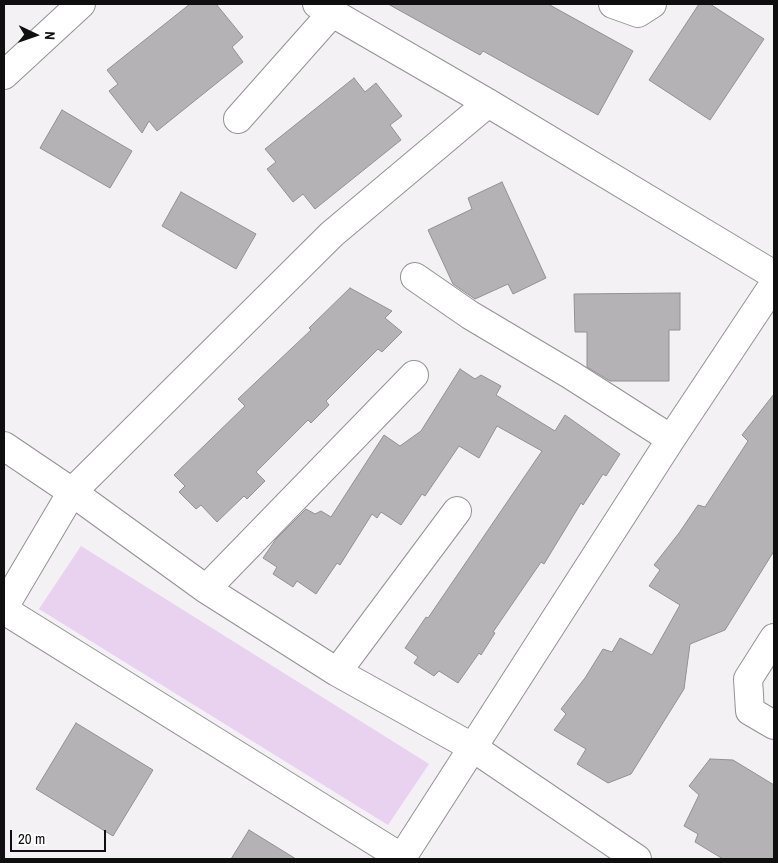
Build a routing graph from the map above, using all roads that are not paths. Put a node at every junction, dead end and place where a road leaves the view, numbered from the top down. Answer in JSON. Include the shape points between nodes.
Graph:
{"nodes":[{"id":1,"x":81,"y":4,"type":"edge"},
{"id":2,"x":613,"y":4,"type":"edge"},
{"id":3,"x":652,"y":4,"type":"edge"},
{"id":4,"x":324,"y":8,"type":"edge"},
{"id":5,"x":4,"y":75,"type":"edge"},
{"id":6,"x":488,"y":103,"type":"junction"},
{"id":7,"x":238,"y":118,"type":"dead end"},
{"id":8,"x":774,"y":275,"type":"edge"},
{"id":9,"x":416,"y":277,"type":"dead end"},
{"id":10,"x":774,"y":284,"type":"edge"},
{"id":11,"x":414,"y":375,"type":"dead end"},
{"id":12,"x":671,"y":439,"type":"junction"},
{"id":13,"x":4,"y":446,"type":"edge"},
{"id":14,"x":72,"y":492,"type":"junction"},
{"id":15,"x":457,"y":511,"type":"dead end"},
{"id":16,"x":206,"y":589,"type":"junction"},
{"id":17,"x":4,"y":608,"type":"edge"},
{"id":18,"x":774,"y":638,"type":"edge"},
{"id":19,"x":337,"y":672,"type":"junction"},
{"id":20,"x":774,"y":725,"type":"edge"},
{"id":21,"x":472,"y":747,"type":"junction"},
{"id":22,"x":401,"y":859,"type":"edge"},
{"id":23,"x":637,"y":859,"type":"edge"}],
"edges":[{"from":1,"to":5,"type":"street"},
{"from":2,"to":3,"type":"street","via":[[638,13]]},
{"from":4,"to":6,"type":"street"},
{"from":4,"to":7,"type":"street"},
{"from":6,"to":8,"type":"street"},
{"from":6,"to":14,"type":"street","via":[[332,234]]},
{"from":9,"to":12,"type":"street","via":[[470,315]]},
{"from":10,"to":12,"type":"street"},
{"from":11,"to":16,"type":"street"},
{"from":12,"to":21,"type":"street"},
{"from":13,"to":14,"type":"street"},
{"from":14,"to":16,"type":"street"},
{"from":14,"to":17,"type":"street"},
{"from":15,"to":19,"type":"street"},
{"from":16,"to":19,"type":"street"},
{"from":17,"to":22,"type":"street"},
{"from":18,"to":20,"type":"street","via":[[748,679],[750,711]]},
{"from":19,"to":21,"type":"street"},
{"from":21,"to":22,"type":"street"},
{"from":21,"to":23,"type":"street"}]}
